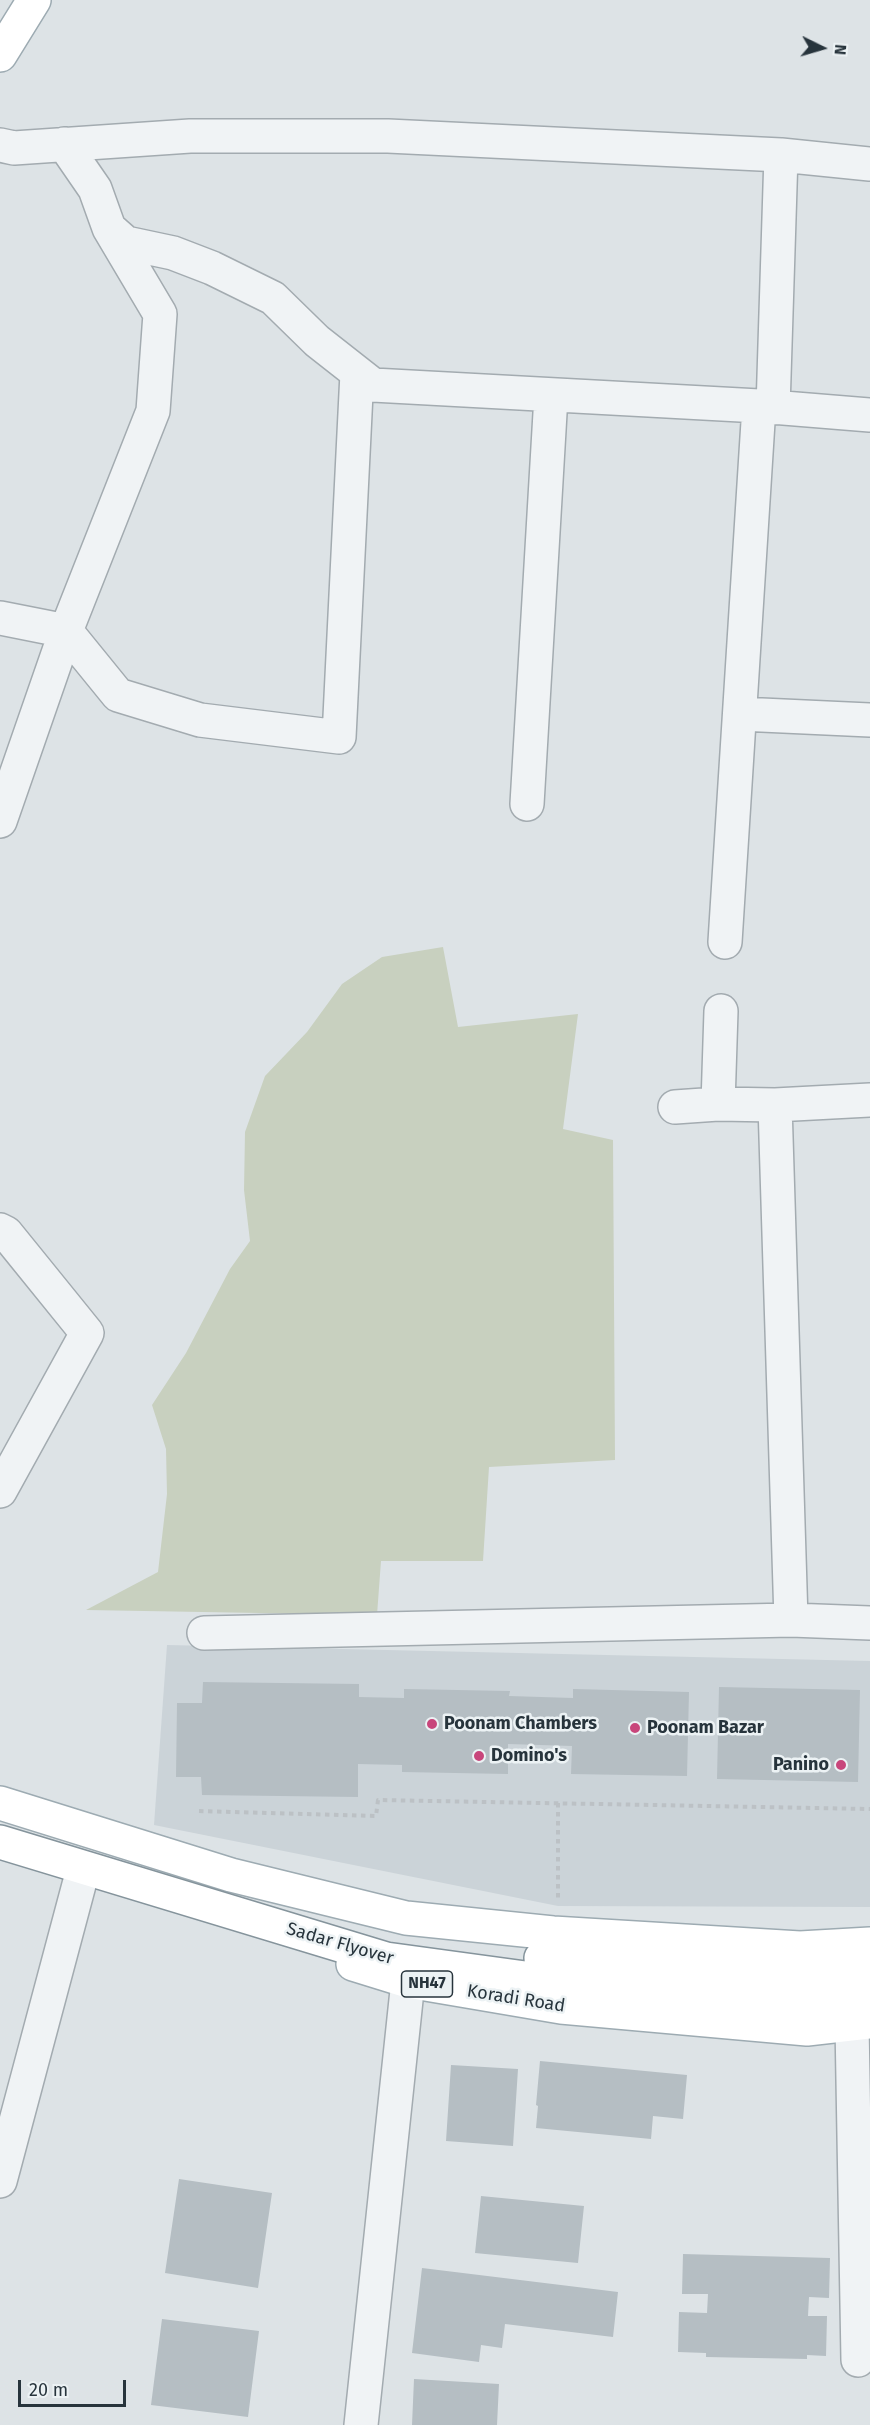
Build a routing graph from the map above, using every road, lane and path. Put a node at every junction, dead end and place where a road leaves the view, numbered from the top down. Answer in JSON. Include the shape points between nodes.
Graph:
{"nodes":[{"id":1,"x":34,"y":0,"type":"edge"},
{"id":2,"x":0,"y":55,"type":"edge"},
{"id":3,"x":64,"y":144,"type":"junction"},
{"id":4,"x":0,"y":146,"type":"edge"},
{"id":5,"x":781,"y":155,"type":"junction"},
{"id":6,"x":870,"y":164,"type":"edge"},
{"id":7,"x":109,"y":228,"type":"junction"},
{"id":8,"x":357,"y":373,"type":"junction"},
{"id":9,"x":551,"y":396,"type":"junction"},
{"id":10,"x":766,"y":407,"type":"junction"},
{"id":11,"x":870,"y":415,"type":"edge"},
{"id":12,"x":0,"y":618,"type":"edge"},
{"id":13,"x":66,"y":631,"type":"junction"},
{"id":14,"x":740,"y":714,"type":"junction"},
{"id":15,"x":870,"y":720,"type":"edge"},
{"id":16,"x":527,"y":804,"type":"dead end"},
{"id":17,"x":0,"y":821,"type":"edge"},
{"id":18,"x":725,"y":942,"type":"dead end"},
{"id":19,"x":721,"y":1011,"type":"dead end"},
{"id":20,"x":870,"y":1100,"type":"edge"},
{"id":21,"x":718,"y":1104,"type":"junction"},
{"id":22,"x":775,"y":1105,"type":"junction"},
{"id":23,"x":675,"y":1107,"type":"dead end"},
{"id":24,"x":0,"y":1230,"type":"edge"},
{"id":25,"x":0,"y":1491,"type":"edge"},
{"id":26,"x":791,"y":1620,"type":"junction"},
{"id":27,"x":870,"y":1623,"type":"edge"},
{"id":28,"x":204,"y":1633,"type":"dead end"},
{"id":29,"x":0,"y":1803,"type":"edge"},
{"id":30,"x":558,"y":1803,"type":"junction"},
{"id":31,"x":870,"y":1809,"type":"edge"},
{"id":32,"x":199,"y":1811,"type":"dead end"},
{"id":33,"x":0,"y":1824,"type":"edge"},
{"id":34,"x":0,"y":1842,"type":"edge"},
{"id":35,"x":0,"y":1858,"type":"edge"},
{"id":36,"x":80,"y":1881,"type":"junction"},
{"id":37,"x":553,"y":1933,"type":"junction"},
{"id":38,"x":870,"y":1944,"type":"edge"},
{"id":39,"x":870,"y":1976,"type":"edge"},
{"id":40,"x":408,"y":1981,"type":"junction"},
{"id":41,"x":864,"y":2016,"type":"edge"},
{"id":42,"x":10,"y":2106,"type":"edge"},
{"id":43,"x":0,"y":2181,"type":"edge"},
{"id":44,"x":858,"y":2360,"type":"dead end"},
{"id":45,"x":361,"y":2425,"type":"edge"}],
"edges":[{"from":1,"to":2,"type":"main road"},
{"from":3,"to":4,"type":"street"},
{"from":3,"to":5,"type":"street","via":[[190,136],[388,136]]},
{"from":3,"to":7,"type":"street","via":[[95,189]]},
{"from":5,"to":6,"type":"street"},
{"from":5,"to":10,"type":"street"},
{"from":7,"to":8,"type":"street","via":[[126,243],[173,253],[273,298]]},
{"from":7,"to":13,"type":"street","via":[[159,314],[153,411]]},
{"from":8,"to":9,"type":"street","via":[[373,385]]},
{"from":8,"to":13,"type":"street","via":[[339,737],[200,720],[118,695]]},
{"from":9,"to":10,"type":"street"},
{"from":9,"to":16,"type":"street"},
{"from":10,"to":11,"type":"street"},
{"from":10,"to":14,"type":"street"},
{"from":12,"to":13,"type":"street"},
{"from":13,"to":17,"type":"street"},
{"from":14,"to":15,"type":"street"},
{"from":14,"to":18,"type":"street"},
{"from":19,"to":21,"type":"street"},
{"from":20,"to":22,"type":"street"},
{"from":21,"to":22,"type":"street"},
{"from":21,"to":23,"type":"street"},
{"from":22,"to":26,"type":"street"},
{"from":24,"to":25,"type":"street","via":[[87,1334]]},
{"from":26,"to":27,"type":"street"},
{"from":26,"to":28,"type":"street"},
{"from":29,"to":37,"type":"main road","via":[[231,1875],[406,1918]]},
{"from":30,"to":31,"type":"path"},
{"from":30,"to":32,"type":"path","via":[[378,1800],[376,1816]]},
{"from":30,"to":37,"type":"path","via":[[558,1906]]},
{"from":33,"to":39,"type":"main road","name":"Sadar Flyover","number":"NH47","via":[[367,1937],[607,1964],[804,1979]]},
{"from":34,"to":41,"type":"main road","name":"Sadar Flyover","number":"NH47","via":[[386,1959],[606,1989],[791,2003]]},
{"from":35,"to":36,"type":"main road","name":"Koradi Road","number":"NH47"},
{"from":36,"to":40,"type":"main road","name":"Koradi Road","number":"NH47"},
{"from":36,"to":42,"type":"street"},
{"from":37,"to":38,"type":"main road","via":[[800,1948]]},
{"from":40,"to":41,"type":"main road","name":"Koradi Road","number":"NH47","via":[[561,2007],[807,2029]]},
{"from":40,"to":45,"type":"street"},
{"from":41,"to":44,"type":"street"},
{"from":42,"to":43,"type":"street"}]}
